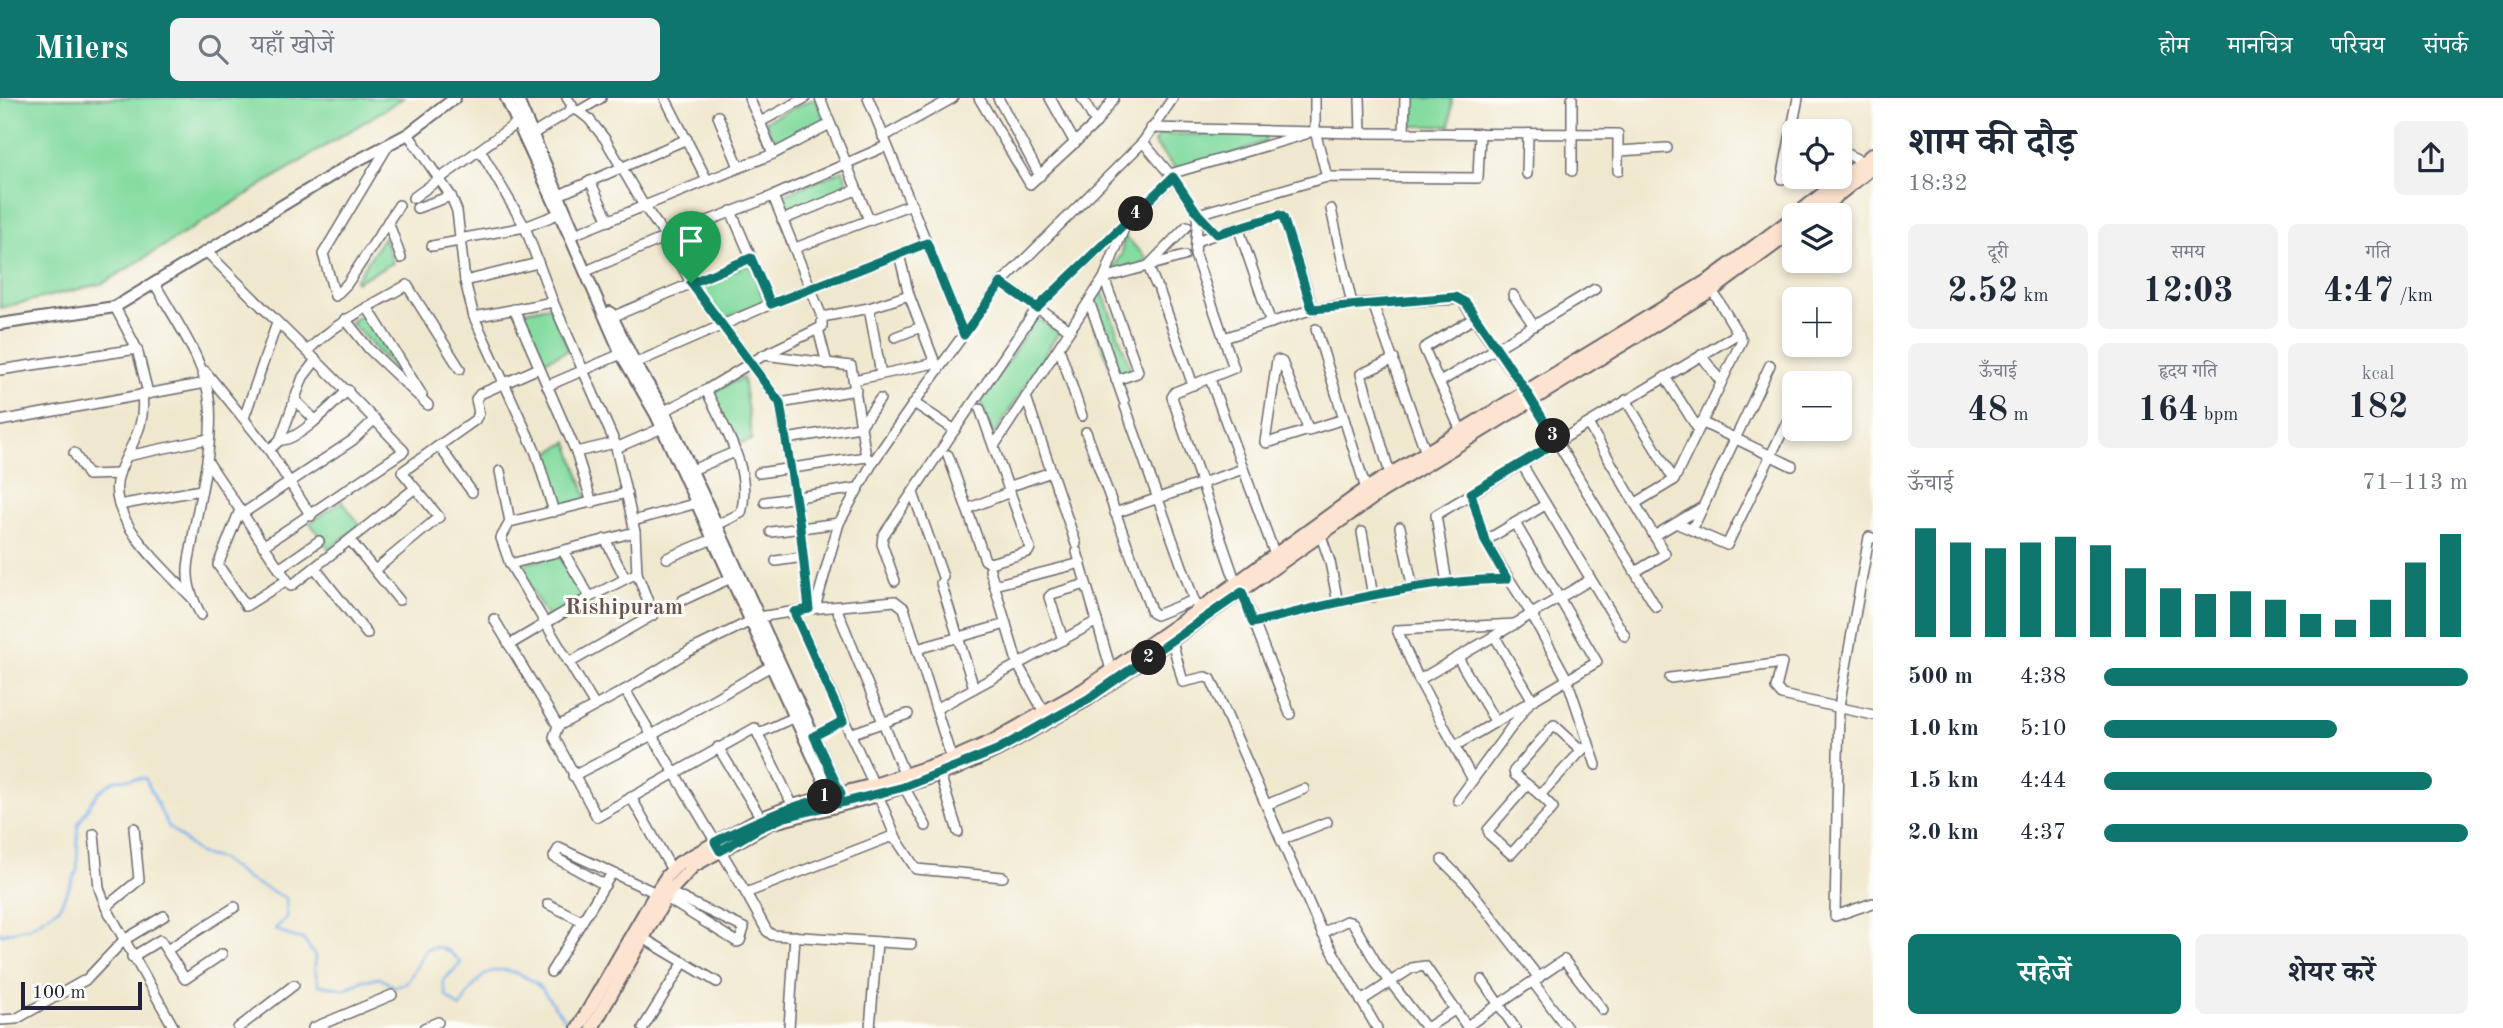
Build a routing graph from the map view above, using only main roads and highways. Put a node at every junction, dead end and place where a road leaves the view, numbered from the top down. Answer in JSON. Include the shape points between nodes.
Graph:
{"nodes":[{"id":1,"x":1870,"y":161,"type":"edge"},
{"id":2,"x":1813,"y":203,"type":"edge"},
{"id":3,"x":1826,"y":203,"type":"edge"},
{"id":4,"x":1782,"y":227,"type":"edge"},
{"id":5,"x":1782,"y":238,"type":"edge"},
{"id":6,"x":1709,"y":286,"type":"junction"},
{"id":7,"x":1529,"y":395,"type":"junction"},
{"id":8,"x":1318,"y":529,"type":"junction"},
{"id":9,"x":1239,"y":588,"type":"junction"},
{"id":10,"x":953,"y":764,"type":"junction"},
{"id":11,"x":904,"y":782,"type":"junction"},
{"id":12,"x":838,"y":800,"type":"junction"},
{"id":13,"x":718,"y":847,"type":"junction"},
{"id":14,"x":664,"y":894,"type":"junction"},
{"id":15,"x":592,"y":1020,"type":"edge"},
{"id":16,"x":578,"y":1028,"type":"edge"}],
"edges":[{"from":1,"to":2,"type":"main road"},
{"from":1,"to":3,"type":"main road"},
{"from":4,"to":6,"type":"main road"},
{"from":5,"to":6,"type":"main road"},
{"from":6,"to":7,"type":"main road"},
{"from":7,"to":8,"type":"main road"},
{"from":7,"to":8,"type":"main road","via":[[1366,489]]},
{"from":8,"to":9,"type":"main road"},
{"from":8,"to":9,"type":"main road","via":[[1275,555]]},
{"from":9,"to":10,"type":"main road","via":[[1196,605],[1083,691]]},
{"from":9,"to":10,"type":"main road","via":[[1088,699],[997,750]]},
{"from":10,"to":11,"type":"main road"},
{"from":10,"to":11,"type":"main road","via":[[940,774]]},
{"from":11,"to":12,"type":"main road"},
{"from":12,"to":13,"type":"main road"},
{"from":12,"to":13,"type":"main road","via":[[793,806],[761,818]]},
{"from":13,"to":14,"type":"main road"},
{"from":13,"to":14,"type":"main road","via":[[687,857],[672,870]]},
{"from":14,"to":15,"type":"main road"},
{"from":14,"to":15,"type":"main road","via":[[643,938]]},
{"from":15,"to":16,"type":"main road"}]}
